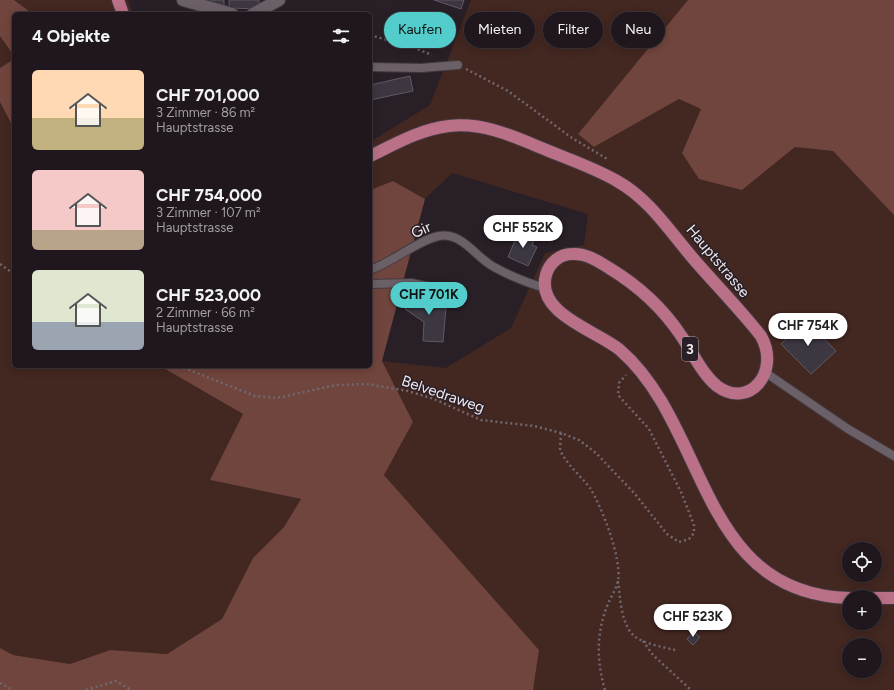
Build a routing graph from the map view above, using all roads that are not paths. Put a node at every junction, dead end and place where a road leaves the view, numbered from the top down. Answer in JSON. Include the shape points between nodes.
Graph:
{"nodes":[{"id":1,"x":118,"y":0,"type":"edge"},
{"id":2,"x":183,"y":0,"type":"edge"},
{"id":3,"x":279,"y":0,"type":"edge"},
{"id":4,"x":122,"y":12,"type":"edge"},
{"id":5,"x":225,"y":12,"type":"edge"},
{"id":6,"x":257,"y":12,"type":"edge"},
{"id":7,"x":458,"y":66,"type":"road end"},
{"id":8,"x":372,"y":67,"type":"edge"},
{"id":9,"x":372,"y":155,"type":"edge"},
{"id":10,"x":372,"y":269,"type":"edge"},
{"id":11,"x":372,"y":284,"type":"edge"},
{"id":12,"x":435,"y":288,"type":"dead end"},
{"id":13,"x":545,"y":288,"type":"junction"},
{"id":14,"x":766,"y":373,"type":"junction"},
{"id":15,"x":894,"y":456,"type":"edge"},
{"id":16,"x":842,"y":597,"type":"edge"},
{"id":17,"x":882,"y":598,"type":"edge"},
{"id":18,"x":894,"y":598,"type":"edge"}],
"edges":[{"from":1,"to":4,"type":"main road"},
{"from":2,"to":5,"type":"street"},
{"from":3,"to":6,"type":"street"},
{"from":7,"to":8,"type":"lane"},
{"from":9,"to":14,"type":"main road","name":"Hauptstrasse","via":[[429,130],[469,126],[508,135],[618,181],[646,202],[664,221],[761,336],[768,352]]},
{"from":10,"to":13,"type":"lane","name":"Gir","via":[[433,238],[449,236],[464,243],[494,268]]},
{"from":11,"to":12,"type":"lane","via":[[411,283]]},
{"from":13,"to":14,"type":"main road","number":"3","via":[[546,275],[557,259],[575,253],[588,257],[622,276],[656,303],[711,380],[724,391],[741,393],[749,390],[760,382]]},
{"from":13,"to":16,"type":"main road","via":[[554,307],[561,313],[608,341],[636,365],[656,392],[709,498],[744,552],[768,572],[791,585],[808,591]]},
{"from":14,"to":15,"type":"lane","via":[[848,429]]},
{"from":17,"to":18,"type":"main road"}]}
